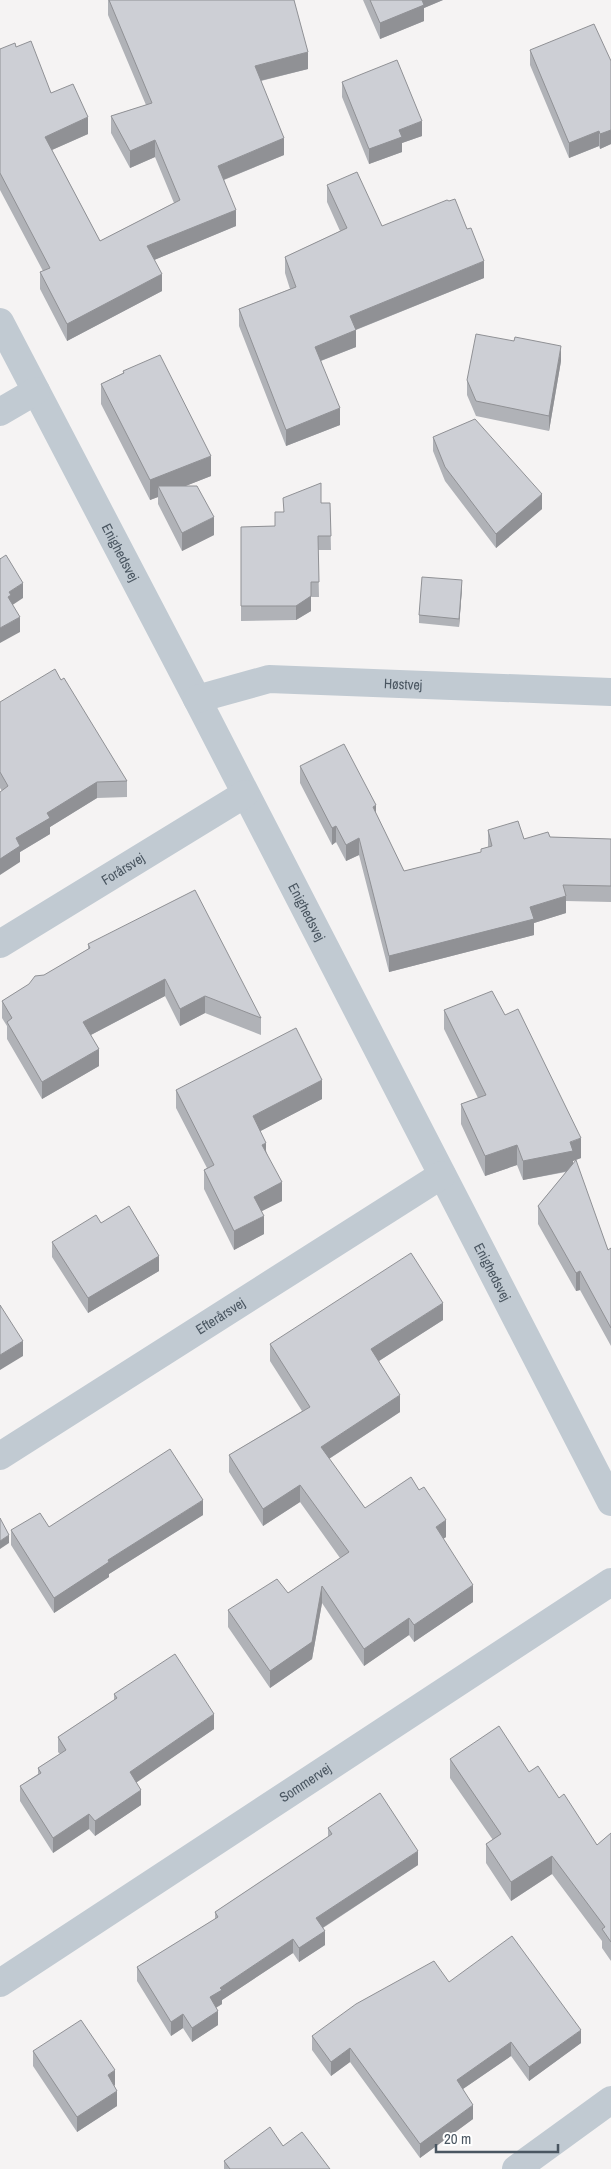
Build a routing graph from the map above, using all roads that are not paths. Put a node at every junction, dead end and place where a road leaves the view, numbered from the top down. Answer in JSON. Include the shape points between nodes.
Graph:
{"nodes":[{"id":1,"x":0,"y":322,"type":"edge"},
{"id":2,"x":36,"y":391,"type":"junction"},
{"id":3,"x":0,"y":412,"type":"edge"},
{"id":4,"x":611,"y":692,"type":"edge"},
{"id":5,"x":197,"y":699,"type":"junction"},
{"id":6,"x":245,"y":794,"type":"junction"},
{"id":7,"x":0,"y":944,"type":"edge"},
{"id":8,"x":442,"y":1175,"type":"junction"},
{"id":9,"x":0,"y":1456,"type":"edge"},
{"id":10,"x":611,"y":1502,"type":"edge"},
{"id":11,"x":611,"y":1582,"type":"edge"},
{"id":12,"x":0,"y":1983,"type":"edge"},
{"id":13,"x":611,"y":2100,"type":"edge"},
{"id":14,"x":516,"y":2169,"type":"edge"}],
"edges":[{"from":1,"to":2,"type":"street","name":"Enighedsvej"},
{"from":2,"to":3,"type":"street"},
{"from":2,"to":5,"type":"street","name":"Enighedsvej"},
{"from":4,"to":5,"type":"street","name":"Høstvej","via":[[269,679]]},
{"from":5,"to":6,"type":"street","name":"Enighedsvej"},
{"from":6,"to":7,"type":"street","name":"Forårsvej"},
{"from":6,"to":8,"type":"street","name":"Enighedsvej"},
{"from":8,"to":9,"type":"street","name":"Efterårsvej"},
{"from":8,"to":10,"type":"street","name":"Enighedsvej"},
{"from":11,"to":12,"type":"street","name":"Sommervej"},
{"from":13,"to":14,"type":"street"}]}
